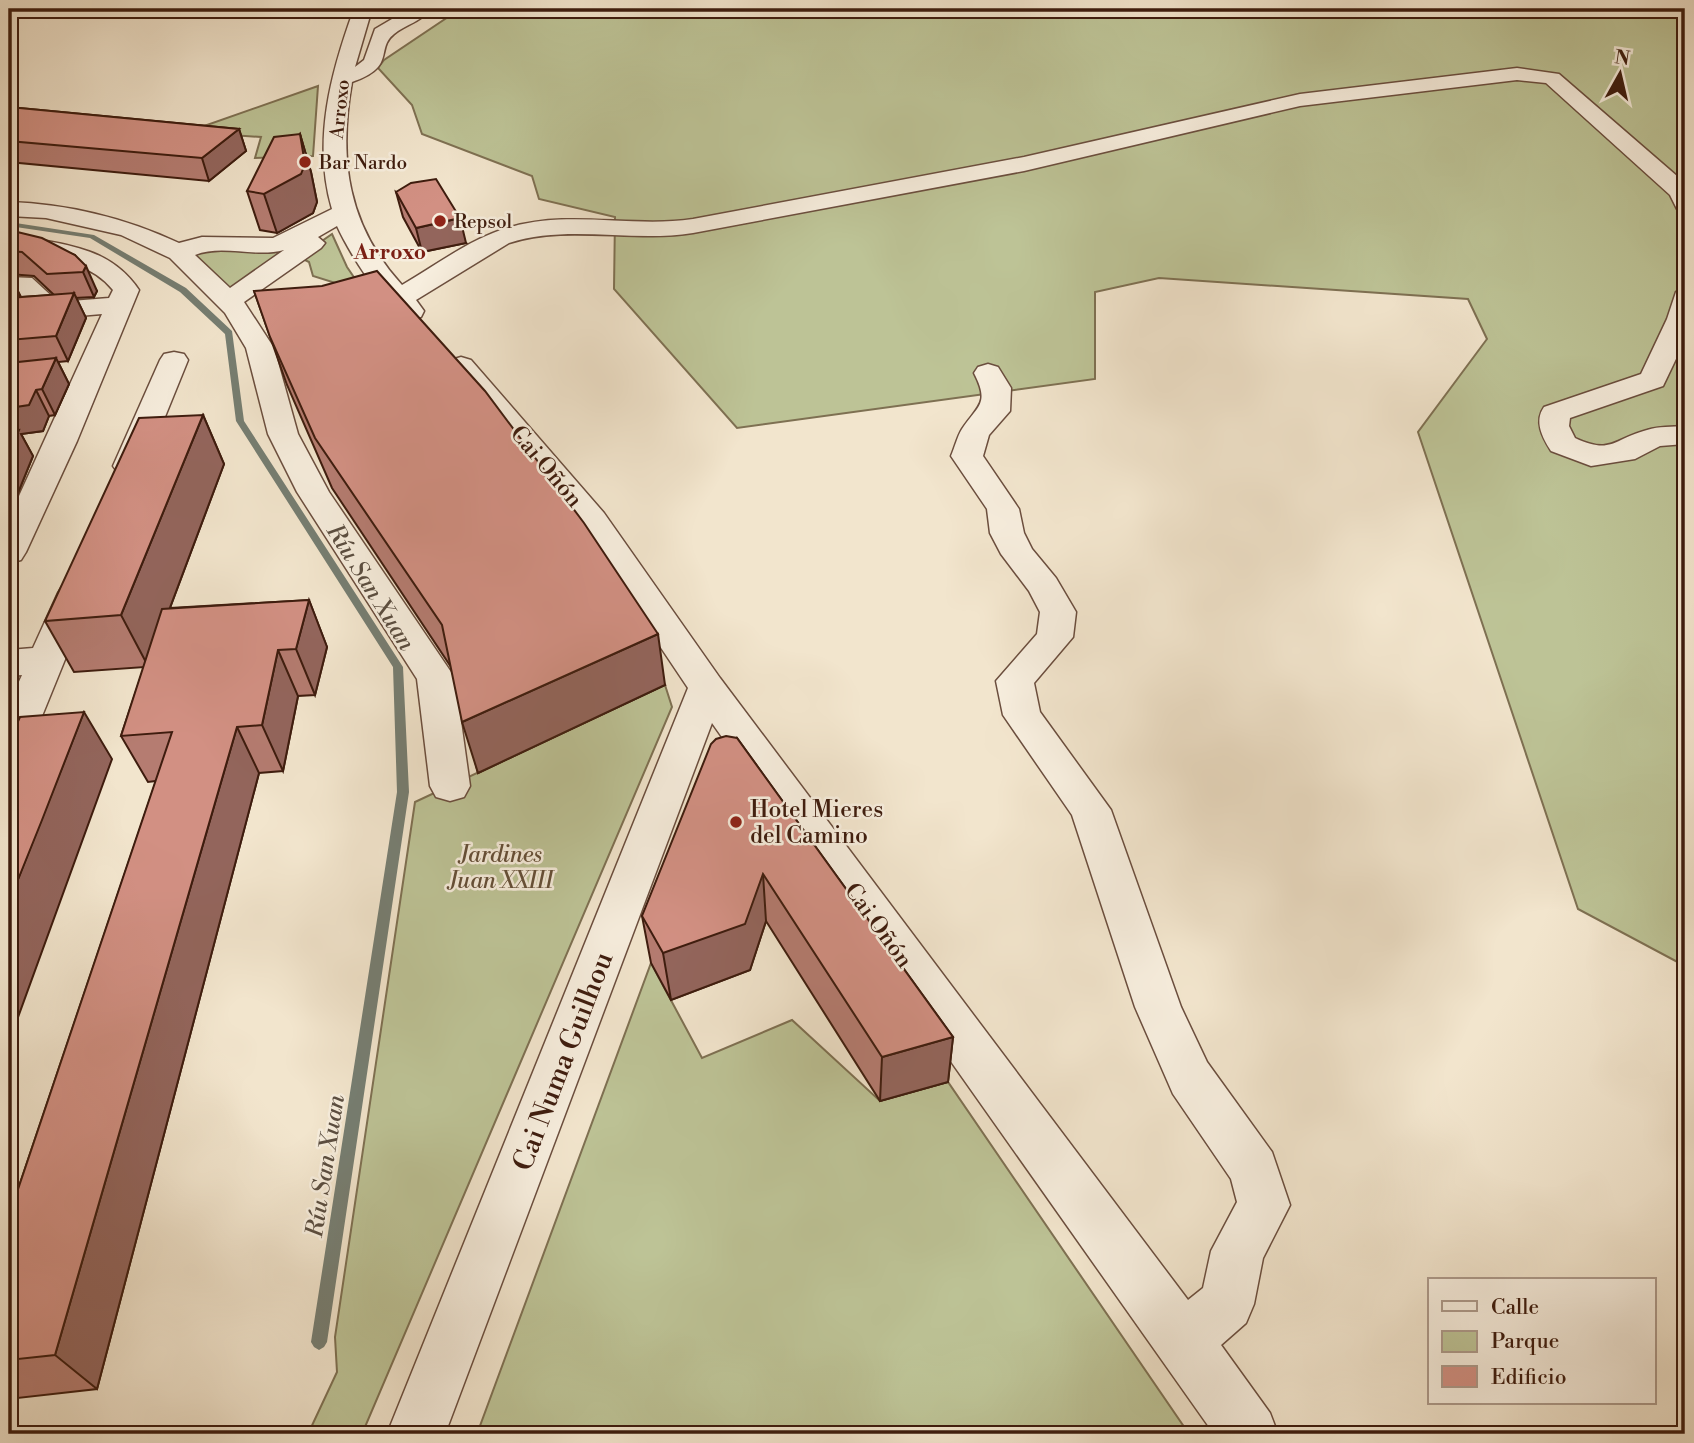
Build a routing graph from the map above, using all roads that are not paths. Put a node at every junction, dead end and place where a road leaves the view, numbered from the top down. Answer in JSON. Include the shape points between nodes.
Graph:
{"nodes":[{"id":1,"x":363,"y":9,"type":"edge"},
{"id":2,"x":422,"y":9,"type":"edge"},
{"id":3,"x":340,"y":79,"type":"junction"},
{"id":4,"x":1685,"y":204,"type":"edge"},
{"id":5,"x":9,"y":209,"type":"edge"},
{"id":6,"x":347,"y":216,"type":"junction"},
{"id":7,"x":9,"y":242,"type":"edge"},
{"id":8,"x":179,"y":253,"type":"junction"},
{"id":9,"x":9,"y":285,"type":"edge"},
{"id":10,"x":400,"y":298,"type":"junction"},
{"id":11,"x":1685,"y":298,"type":"edge"},
{"id":12,"x":228,"y":301,"type":"junction"},
{"id":13,"x":119,"y":305,"type":"junction"},
{"id":14,"x":51,"y":310,"type":"junction"},
{"id":15,"x":9,"y":314,"type":"edge"},
{"id":16,"x":107,"y":334,"type":"junction"},
{"id":17,"x":21,"y":340,"type":"edge"},
{"id":18,"x":174,"y":360,"type":"dead end"},
{"id":19,"x":92,"y":371,"type":"junction"},
{"id":20,"x":988,"y":373,"type":"dead end"},
{"id":21,"x":60,"y":374,"type":"dead end"},
{"id":22,"x":507,"y":419,"type":"joint"},
{"id":23,"x":1685,"y":435,"type":"edge"},
{"id":24,"x":116,"y":498,"type":"edge"},
{"id":25,"x":9,"y":552,"type":"edge"},
{"id":26,"x":89,"y":560,"type":"edge"},
{"id":27,"x":46,"y":660,"type":"junction"},
{"id":28,"x":9,"y":663,"type":"edge"},
{"id":29,"x":706,"y":687,"type":"junction"},
{"id":30,"x":9,"y":748,"type":"edge"},
{"id":31,"x":450,"y":786,"type":"dead end"},
{"id":32,"x":1183,"y":1340,"type":"junction"},
{"id":33,"x":416,"y":1434,"type":"edge"},
{"id":34,"x":1249,"y":1434,"type":"edge"}],
"edges":[{"from":1,"to":3,"type":"street","name":"Arroxo"},
{"from":2,"to":3,"type":"street","via":[[382,33],[373,62]]},
{"from":3,"to":6,"type":"street","name":"Arroxo","via":[[334,139]]},
{"from":4,"to":10,"type":"street","via":[[1681,192],[1552,78],[1517,74],[1300,100],[1024,164],[694,226],[653,231],[569,227],[518,231]]},
{"from":5,"to":8,"type":"street","via":[[129,229]]},
{"from":6,"to":8,"type":"street","via":[[274,246],[195,245]]},
{"from":6,"to":10,"type":"street","name":"Arroxo","via":[[364,256]]},
{"from":6,"to":12,"type":"street"},
{"from":7,"to":13,"type":"street","via":[[79,257],[111,271],[126,290]]},
{"from":8,"to":12,"type":"street"},
{"from":9,"to":14,"type":"street","via":[[23,284]]},
{"from":10,"to":22,"type":"street","name":"Arroxo"},
{"from":11,"to":23,"type":"street","via":[[1681,319],[1653,380],[1555,413],[1554,426],[1562,444],[1591,457],[1624,452],[1654,437]]},
{"from":12,"to":31,"type":"street","via":[[260,348],[283,434],[313,492],[436,678]]},
{"from":13,"to":14,"type":"street"},
{"from":13,"to":16,"type":"street"},
{"from":14,"to":15,"type":"street"},
{"from":16,"to":17,"type":"street"},
{"from":16,"to":19,"type":"street"},
{"from":18,"to":24,"type":"street"},
{"from":19,"to":21,"type":"street"},
{"from":19,"to":25,"type":"street","via":[[47,443]]},
{"from":20,"to":32,"type":"street","via":[[996,388],[995,411],[975,432],[967,456],[1003,509],[1007,533],[1018,554],[1058,612],[1055,637],[1015,681],[1022,715],[1091,810],[1158,1007],[1190,1078],[1254,1169],[1265,1205],[1238,1251],[1227,1304]]},
{"from":22,"to":29,"type":"street","name":"Cai Oñón","via":[[592,520]]},
{"from":26,"to":27,"type":"street"},
{"from":27,"to":28,"type":"street"},
{"from":27,"to":30,"type":"street"},
{"from":29,"to":32,"type":"street","name":"Cai Oñón"},
{"from":29,"to":33,"type":"street","name":"Cai Numa Guilhou"},
{"from":32,"to":34,"type":"street","name":"Cai Oñón"}]}
